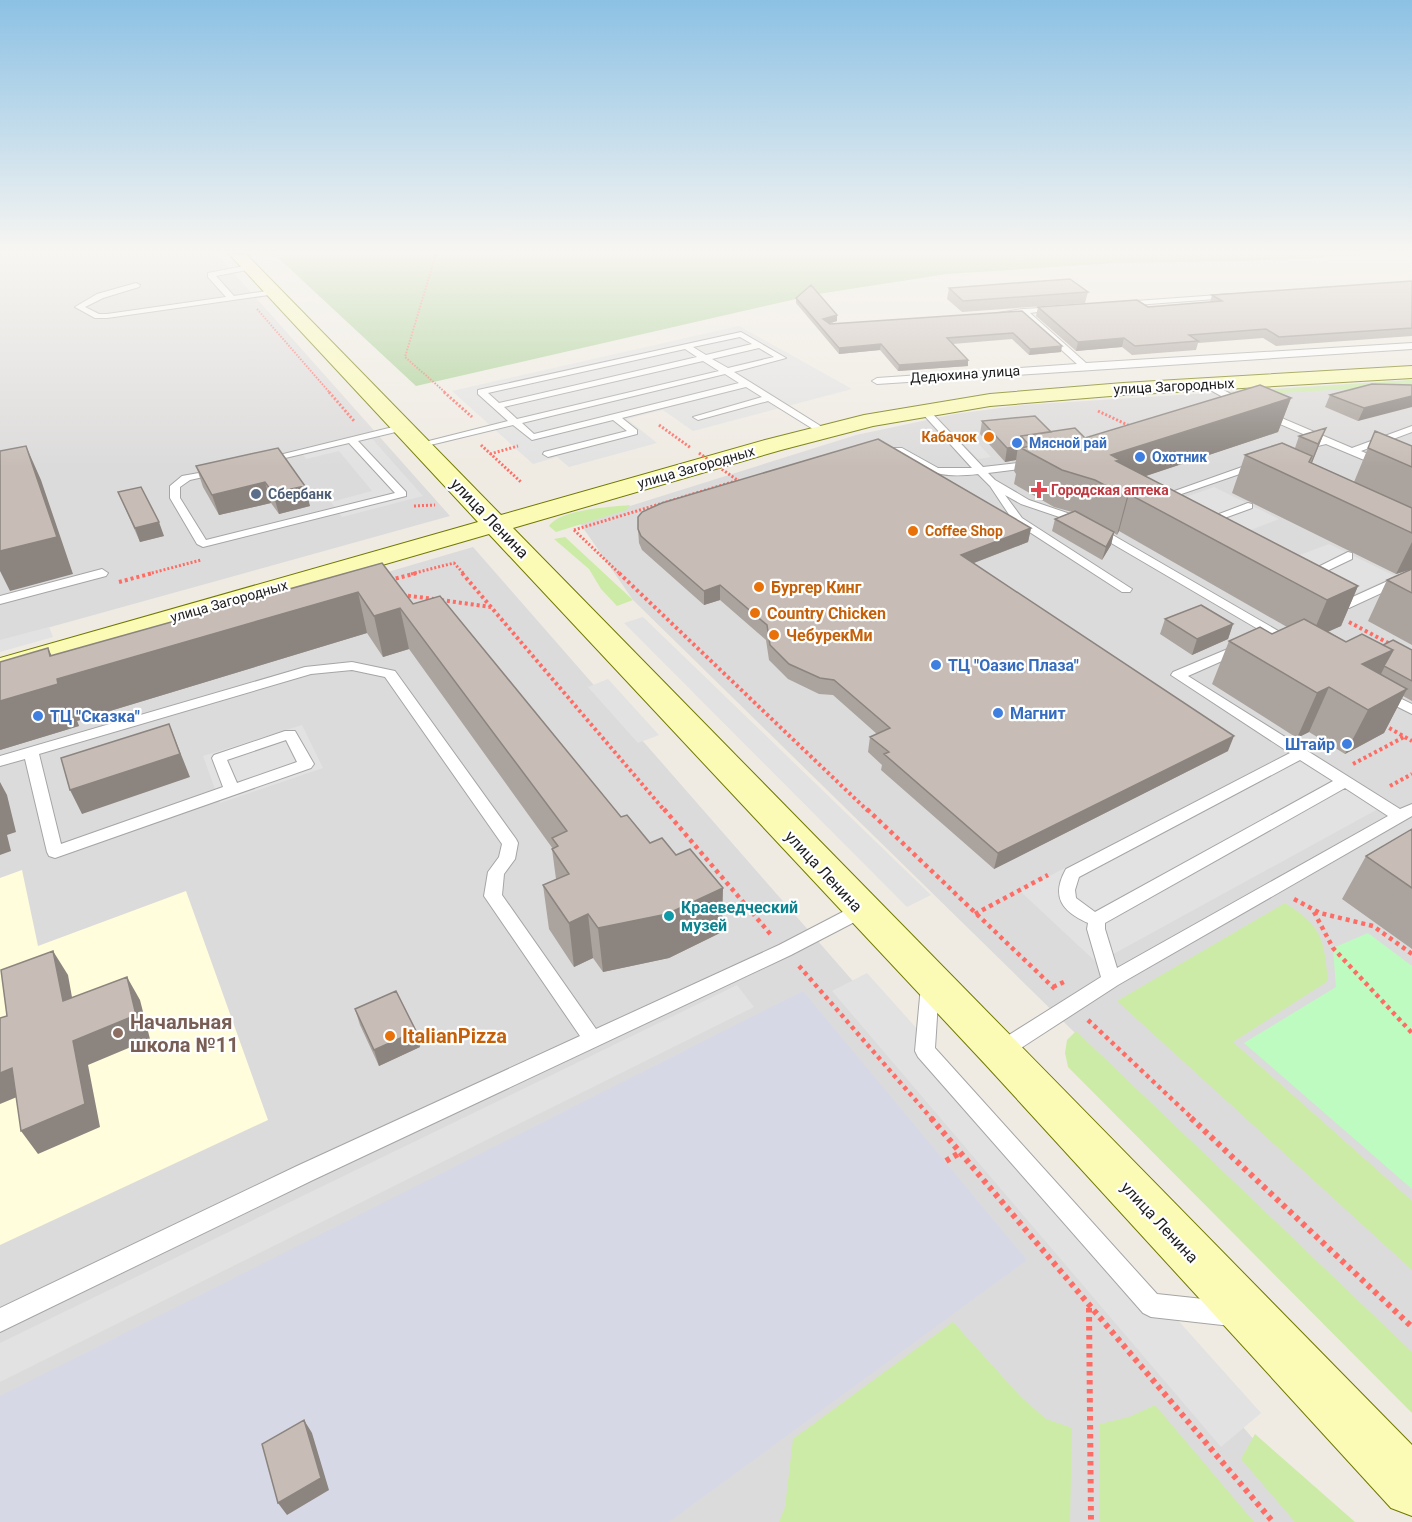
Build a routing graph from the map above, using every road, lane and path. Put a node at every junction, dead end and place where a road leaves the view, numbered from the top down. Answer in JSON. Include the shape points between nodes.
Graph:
{"nodes":[{"id":1,"x":286,"y":325,"type":"edge"},
{"id":2,"x":299,"y":325,"type":"edge"},
{"id":3,"x":415,"y":325,"type":"edge"},
{"id":4,"x":1039,"y":325,"type":"edge"},
{"id":5,"x":760,"y":345,"type":"junction"},
{"id":6,"x":686,"y":346,"type":"junction"},
{"id":7,"x":1412,"y":346,"type":"edge"},
{"id":8,"x":705,"y":358,"type":"junction"},
{"id":9,"x":1084,"y":366,"type":"junction"},
{"id":10,"x":726,"y":371,"type":"junction"},
{"id":11,"x":1412,"y":372,"type":"edge"},
{"id":12,"x":877,"y":381,"type":"dead end"},
{"id":13,"x":747,"y":384,"type":"junction"},
{"id":14,"x":1206,"y":384,"type":"junction"},
{"id":15,"x":770,"y":399,"type":"junction"},
{"id":16,"x":1246,"y":405,"type":"junction"},
{"id":17,"x":497,"y":406,"type":"junction"},
{"id":18,"x":1089,"y":407,"type":"dead end"},
{"id":19,"x":1235,"y":409,"type":"edge"},
{"id":20,"x":924,"y":410,"type":"junction"},
{"id":21,"x":615,"y":417,"type":"junction"},
{"id":22,"x":698,"y":417,"type":"dead end"},
{"id":23,"x":514,"y":422,"type":"junction"},
{"id":24,"x":659,"y":425,"type":"dead end"},
{"id":25,"x":485,"y":429,"type":"junction"},
{"id":26,"x":1412,"y":429,"type":"edge"},
{"id":27,"x":1138,"y":430,"type":"edge"},
{"id":28,"x":824,"y":432,"type":"junction"},
{"id":29,"x":467,"y":433,"type":"junction"},
{"id":30,"x":410,"y":436,"type":"junction"},
{"id":31,"x":351,"y":440,"type":"junction"},
{"id":32,"x":1328,"y":441,"type":"junction"},
{"id":33,"x":333,"y":444,"type":"junction"},
{"id":34,"x":898,"y":450,"type":"edge"},
{"id":35,"x":1352,"y":451,"type":"junction"},
{"id":36,"x":548,"y":454,"type":"dead end"},
{"id":37,"x":254,"y":462,"type":"edge"},
{"id":38,"x":1047,"y":462,"type":"edge"},
{"id":39,"x":231,"y":467,"type":"edge"},
{"id":40,"x":980,"y":469,"type":"junction"},
{"id":41,"x":1412,"y":477,"type":"edge"},
{"id":42,"x":747,"y":478,"type":"edge"},
{"id":43,"x":991,"y":482,"type":"junction"},
{"id":44,"x":522,"y":483,"type":"dead end"},
{"id":45,"x":742,"y":483,"type":"edge"},
{"id":46,"x":1248,"y":506,"type":"dead end"},
{"id":47,"x":1169,"y":511,"type":"edge"},
{"id":48,"x":496,"y":524,"type":"junction"},
{"id":49,"x":1206,"y":531,"type":"edge"},
{"id":50,"x":1348,"y":556,"type":"dead end"},
{"id":51,"x":208,"y":559,"type":"dead end"},
{"id":52,"x":102,"y":573,"type":"dead end"},
{"id":53,"x":1412,"y":574,"type":"edge"},
{"id":54,"x":116,"y":583,"type":"dead end"},
{"id":55,"x":380,"y":583,"type":"edge"},
{"id":56,"x":1126,"y":589,"type":"dead end"},
{"id":57,"x":392,"y":593,"type":"edge"},
{"id":58,"x":0,"y":600,"type":"edge"},
{"id":59,"x":1345,"y":605,"type":"junction"},
{"id":60,"x":491,"y":607,"type":"junction"},
{"id":61,"x":1275,"y":633,"type":"junction"},
{"id":62,"x":1393,"y":645,"type":"edge"},
{"id":63,"x":1304,"y":650,"type":"edge"},
{"id":64,"x":0,"y":667,"type":"edge"},
{"id":65,"x":1373,"y":688,"type":"edge"},
{"id":66,"x":1412,"y":710,"type":"edge"},
{"id":67,"x":1380,"y":723,"type":"edge"},
{"id":68,"x":1404,"y":737,"type":"junction"},
{"id":69,"x":1412,"y":741,"type":"edge"},
{"id":70,"x":31,"y":752,"type":"junction"},
{"id":71,"x":1301,"y":753,"type":"junction"},
{"id":72,"x":0,"y":761,"type":"edge"},
{"id":73,"x":1412,"y":774,"type":"edge"},
{"id":74,"x":1340,"y":777,"type":"junction"},
{"id":75,"x":1384,"y":789,"type":"dead end"},
{"id":76,"x":232,"y":790,"type":"junction"},
{"id":77,"x":1406,"y":812,"type":"edge"},
{"id":78,"x":1057,"y":870,"type":"dead end"},
{"id":79,"x":1303,"y":894,"type":"dead end"},
{"id":80,"x":862,"y":910,"type":"junction"},
{"id":81,"x":1314,"y":912,"type":"junction"},
{"id":82,"x":975,"y":914,"type":"junction"},
{"id":83,"x":1097,"y":920,"type":"junction"},
{"id":84,"x":785,"y":950,"type":"junction"},
{"id":85,"x":1412,"y":954,"type":"edge"},
{"id":86,"x":1111,"y":980,"type":"junction"},
{"id":87,"x":931,"y":981,"type":"junction"},
{"id":88,"x":1072,"y":1005,"type":"junction"},
{"id":89,"x":1412,"y":1033,"type":"edge"},
{"id":90,"x":593,"y":1040,"type":"junction"},
{"id":91,"x":1000,"y":1052,"type":"junction"},
{"id":92,"x":961,"y":1152,"type":"junction"},
{"id":93,"x":946,"y":1161,"type":"dead end"},
{"id":94,"x":1089,"y":1307,"type":"junction"},
{"id":95,"x":1249,"y":1316,"type":"junction"},
{"id":96,"x":0,"y":1320,"type":"edge"},
{"id":97,"x":1412,"y":1327,"type":"edge"},
{"id":98,"x":1412,"y":1487,"type":"edge"},
{"id":99,"x":1091,"y":1522,"type":"edge"},
{"id":100,"x":1273,"y":1522,"type":"edge"}],
"edges":[{"from":1,"to":33,"type":"path","via":[[356,421],[328,439]]},
{"from":2,"to":30,"type":"main road","name":"улица Ленина"},
{"from":3,"to":25,"type":"path","via":[[405,357]]},
{"from":4,"to":9,"type":"lane"},
{"from":5,"to":6,"type":"lane","via":[[741,334]]},
{"from":5,"to":8,"type":"lane"},
{"from":5,"to":10,"type":"lane","via":[[782,358]]},
{"from":6,"to":8,"type":"lane"},
{"from":6,"to":17,"type":"lane","via":[[481,392]]},
{"from":7,"to":9,"type":"lane","name":"Дедюхина улица"},
{"from":8,"to":10,"type":"lane"},
{"from":8,"to":17,"type":"lane"},
{"from":9,"to":12,"type":"lane","name":"Дедюхина улица"},
{"from":10,"to":13,"type":"lane"},
{"from":10,"to":23,"type":"lane"},
{"from":11,"to":14,"type":"main road","name":"улица Загородных"},
{"from":13,"to":15,"type":"lane"},
{"from":13,"to":21,"type":"lane"},
{"from":14,"to":16,"type":"lane"},
{"from":14,"to":20,"type":"main road","name":"улица Загородных","via":[[1032,395]]},
{"from":15,"to":22,"type":"lane"},
{"from":15,"to":28,"type":"lane"},
{"from":16,"to":19,"type":"lane"},
{"from":16,"to":32,"type":"lane"},
{"from":17,"to":23,"type":"lane"},
{"from":18,"to":27,"type":"path"},
{"from":20,"to":28,"type":"main road","name":"улица Загородных"},
{"from":20,"to":40,"type":"lane"},
{"from":21,"to":23,"type":"lane","via":[[532,437]]},
{"from":21,"to":36,"type":"lane","via":[[634,432]]},
{"from":23,"to":25,"type":"lane"},
{"from":24,"to":45,"type":"path","bridge":true},
{"from":25,"to":29,"type":"lane"},
{"from":26,"to":35,"type":"lane"},
{"from":28,"to":48,"type":"main road","name":"улица Загородных"},
{"from":29,"to":30,"type":"lane"},
{"from":29,"to":44,"type":"path"},
{"from":30,"to":31,"type":"lane"},
{"from":30,"to":48,"type":"main road","name":"улица Ленина"},
{"from":31,"to":33,"type":"lane"},
{"from":31,"to":39,"type":"lane","via":[[402,494],[203,544],[175,498],[176,486],[186,478]]},
{"from":32,"to":35,"type":"lane"},
{"from":32,"to":47,"type":"lane","via":[[1259,468],[1151,501]]},
{"from":33,"to":37,"type":"lane"},
{"from":34,"to":40,"type":"lane","via":[[936,471]]},
{"from":35,"to":41,"type":"lane"},
{"from":38,"to":40,"type":"lane"},
{"from":40,"to":43,"type":"lane"},
{"from":42,"to":82,"type":"path","via":[[573,530]]},
{"from":43,"to":56,"type":"lane","via":[[1018,520]]},
{"from":43,"to":61,"type":"lane","via":[[1025,502],[1081,521]]},
{"from":46,"to":49,"type":"lane","via":[[1196,525]]},
{"from":48,"to":64,"type":"main road","name":"улица Загородных"},
{"from":48,"to":80,"type":"main road","name":"улица Ленина"},
{"from":50,"to":59,"type":"lane","via":[[1297,579]]},
{"from":51,"to":54,"type":"path"},
{"from":52,"to":58,"type":"lane"},
{"from":53,"to":59,"type":"lane"},
{"from":55,"to":60,"type":"path","via":[[454,563]]},
{"from":57,"to":60,"type":"path"},
{"from":59,"to":62,"type":"path","via":[[1346,620]]},
{"from":60,"to":84,"type":"path"},
{"from":61,"to":63,"type":"lane"},
{"from":61,"to":71,"type":"lane","via":[[1178,675]]},
{"from":65,"to":66,"type":"lane"},
{"from":67,"to":68,"type":"path"},
{"from":68,"to":69,"type":"path"},
{"from":68,"to":74,"type":"path"},
{"from":70,"to":72,"type":"lane"},
{"from":70,"to":76,"type":"lane","via":[[55,852]]},
{"from":70,"to":90,"type":"lane","via":[[310,670],[352,666],[390,674],[510,843],[507,859],[496,872],[493,896]]},
{"from":71,"to":74,"type":"lane"},
{"from":71,"to":83,"type":"lane","via":[[1072,873],[1065,885],[1066,897],[1080,913]]},
{"from":73,"to":75,"type":"path"},
{"from":74,"to":77,"type":"lane"},
{"from":74,"to":83,"type":"lane"},
{"from":76,"to":76,"type":"lane","via":[[306,764],[290,734],[219,758]]},
{"from":77,"to":86,"type":"lane"},
{"from":78,"to":82,"type":"path"},
{"from":79,"to":81,"type":"path","via":[[1293,900]]},
{"from":80,"to":84,"type":"lane"},
{"from":80,"to":87,"type":"main road","name":"улица Ленина"},
{"from":81,"to":85,"type":"path","via":[[1350,918],[1377,928]]},
{"from":81,"to":89,"type":"path","via":[[1333,948]]},
{"from":82,"to":88,"type":"path"},
{"from":83,"to":86,"type":"lane"},
{"from":84,"to":90,"type":"lane"},
{"from":84,"to":92,"type":"path"},
{"from":86,"to":88,"type":"lane"},
{"from":87,"to":91,"type":"main road","name":"улица Ленина"},
{"from":87,"to":95,"type":"lane","via":[[925,1051],[1151,1305]]},
{"from":88,"to":91,"type":"lane"},
{"from":88,"to":97,"type":"path"},
{"from":90,"to":96,"type":"lane"},
{"from":91,"to":95,"type":"main road","name":"улица Ленина"},
{"from":92,"to":93,"type":"path"},
{"from":92,"to":94,"type":"path"},
{"from":94,"to":99,"type":"path"},
{"from":94,"to":100,"type":"path"},
{"from":95,"to":98,"type":"main road","name":"улица Ленина"}]}
